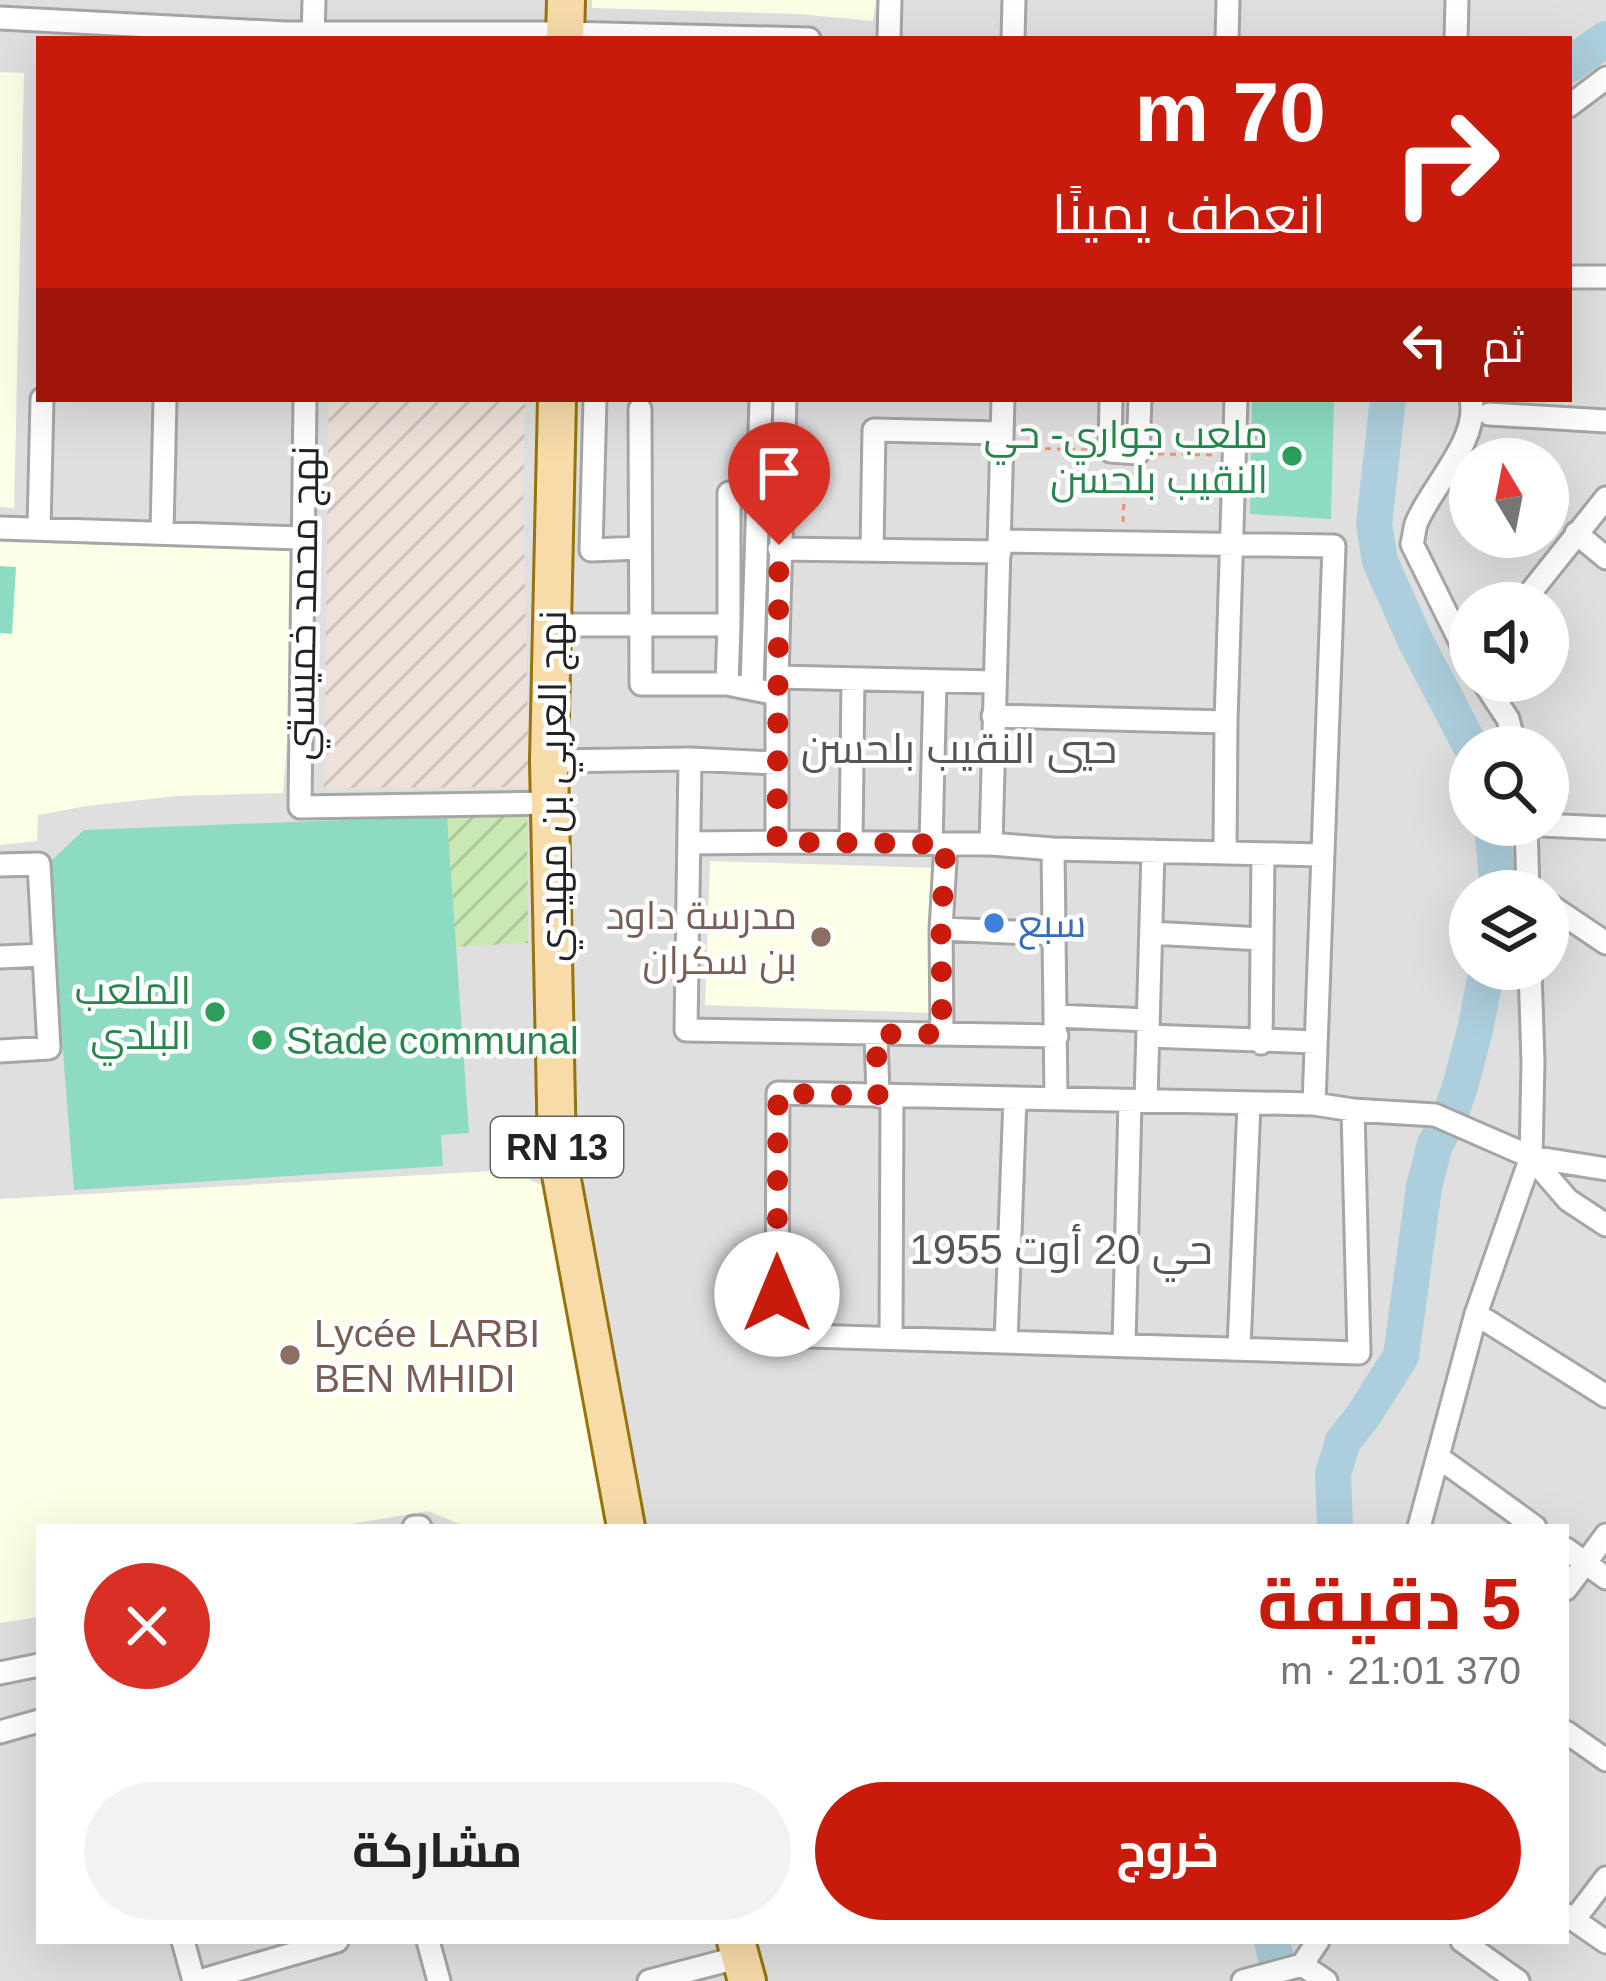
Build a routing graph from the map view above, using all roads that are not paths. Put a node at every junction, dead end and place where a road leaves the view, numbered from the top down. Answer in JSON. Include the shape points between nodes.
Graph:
{"nodes":[{"id":1,"x":314,"y":0,"type":"edge"},
{"id":2,"x":890,"y":0,"type":"edge"},
{"id":3,"x":1014,"y":0,"type":"edge"},
{"id":4,"x":1228,"y":0,"type":"edge"},
{"id":5,"x":1457,"y":0,"type":"edge"},
{"id":6,"x":0,"y":18,"type":"edge"},
{"id":7,"x":567,"y":26,"type":"edge"},
{"id":8,"x":51,"y":31,"type":"edge"},
{"id":9,"x":173,"y":33,"type":"edge"},
{"id":10,"x":313,"y":36,"type":"edge"},
{"id":11,"x":745,"y":36,"type":"edge"},
{"id":12,"x":890,"y":36,"type":"edge"},
{"id":13,"x":1013,"y":36,"type":"edge"},
{"id":14,"x":1227,"y":36,"type":"edge"},
{"id":15,"x":1456,"y":36,"type":"edge"},
{"id":16,"x":1606,"y":78,"type":"edge"},
{"id":17,"x":1572,"y":104,"type":"edge"},
{"id":18,"x":1572,"y":277,"type":"edge"},
{"id":19,"x":1606,"y":277,"type":"edge"},
{"id":20,"x":42,"y":402,"type":"edge"},
{"id":21,"x":165,"y":402,"type":"edge"},
{"id":22,"x":305,"y":402,"type":"edge"},
{"id":23,"x":557,"y":402,"type":"edge"},
{"id":24,"x":595,"y":402,"type":"edge"},
{"id":25,"x":760,"y":402,"type":"edge"},
{"id":26,"x":785,"y":402,"type":"edge"},
{"id":27,"x":1003,"y":402,"type":"edge"},
{"id":28,"x":1111,"y":402,"type":"edge"},
{"id":29,"x":1139,"y":402,"type":"edge"},
{"id":30,"x":1236,"y":402,"type":"edge"},
{"id":31,"x":1472,"y":402,"type":"edge"},
{"id":32,"x":640,"y":409,"type":"dead end"},
{"id":33,"x":1489,"y":414,"type":"dead end"},
{"id":34,"x":1606,"y":422,"type":"edge"},
{"id":35,"x":1001,"y":440,"type":"junction"},
{"id":36,"x":729,"y":494,"type":"dead end"},
{"id":37,"x":1606,"y":498,"type":"edge"},
{"id":38,"x":0,"y":528,"type":"edge"},
{"id":39,"x":39,"y":529,"type":"junction"},
{"id":40,"x":162,"y":532,"type":"junction"},
{"id":41,"x":1576,"y":533,"type":"junction"},
{"id":42,"x":302,"y":538,"type":"junction"},
{"id":43,"x":1230,"y":544,"type":"junction"},
{"id":44,"x":1000,"y":546,"type":"junction"},
{"id":45,"x":640,"y":548,"type":"junction"},
{"id":46,"x":779,"y":549,"type":"junction"},
{"id":47,"x":872,"y":550,"type":"junction"},
{"id":48,"x":1606,"y":558,"type":"edge"},
{"id":49,"x":1538,"y":582,"type":"edge"},
{"id":50,"x":1449,"y":619,"type":"edge"},
{"id":51,"x":640,"y":624,"type":"junction"},
{"id":52,"x":550,"y":625,"type":"junction"},
{"id":53,"x":729,"y":625,"type":"junction"},
{"id":54,"x":853,"y":679,"type":"junction"},
{"id":55,"x":935,"y":681,"type":"junction"},
{"id":56,"x":994,"y":682,"type":"junction"},
{"id":57,"x":727,"y":684,"type":"junction"},
{"id":58,"x":777,"y":685,"type":"junction"},
{"id":59,"x":752,"y":687,"type":"junction"},
{"id":60,"x":993,"y":716,"type":"junction"},
{"id":61,"x":1226,"y":722,"type":"junction"},
{"id":62,"x":690,"y":758,"type":"junction"},
{"id":63,"x":549,"y":760,"type":"junction"},
{"id":64,"x":776,"y":763,"type":"junction"},
{"id":65,"x":550,"y":802,"type":"junction"},
{"id":66,"x":1569,"y":826,"type":"edge"},
{"id":67,"x":1606,"y":828,"type":"edge"},
{"id":68,"x":777,"y":842,"type":"junction"},
{"id":69,"x":688,"y":843,"type":"junction"},
{"id":70,"x":851,"y":843,"type":"junction"},
{"id":71,"x":938,"y":844,"type":"junction"},
{"id":72,"x":991,"y":844,"type":"junction"},
{"id":73,"x":1053,"y":850,"type":"junction"},
{"id":74,"x":1153,"y":851,"type":"junction"},
{"id":75,"x":1225,"y":852,"type":"junction"},
{"id":76,"x":1263,"y":854,"type":"junction"},
{"id":77,"x":1321,"y":855,"type":"junction"},
{"id":78,"x":0,"y":865,"type":"edge"},
{"id":79,"x":1569,"y":918,"type":"edge"},
{"id":80,"x":941,"y":929,"type":"junction"},
{"id":81,"x":1150,"y":933,"type":"junction"},
{"id":82,"x":1055,"y":934,"type":"junction"},
{"id":83,"x":1262,"y":939,"type":"junction"},
{"id":84,"x":1606,"y":943,"type":"edge"},
{"id":85,"x":44,"y":955,"type":"junction"},
{"id":86,"x":0,"y":957,"type":"edge"},
{"id":87,"x":1531,"y":990,"type":"edge"},
{"id":88,"x":1057,"y":1026,"type":"junction"},
{"id":89,"x":1148,"y":1028,"type":"junction"},
{"id":90,"x":876,"y":1034,"type":"junction"},
{"id":91,"x":942,"y":1034,"type":"junction"},
{"id":92,"x":1261,"y":1041,"type":"junction"},
{"id":93,"x":1316,"y":1042,"type":"junction"},
{"id":94,"x":0,"y":1051,"type":"edge"},
{"id":95,"x":885,"y":1096,"type":"junction"},
{"id":96,"x":1015,"y":1098,"type":"junction"},
{"id":97,"x":1056,"y":1099,"type":"junction"},
{"id":98,"x":1138,"y":1100,"type":"junction"},
{"id":99,"x":1249,"y":1103,"type":"junction"},
{"id":100,"x":1314,"y":1104,"type":"junction"},
{"id":101,"x":1353,"y":1110,"type":"junction"},
{"id":102,"x":1531,"y":1156,"type":"junction"},
{"id":103,"x":1606,"y":1169,"type":"edge"},
{"id":104,"x":1606,"y":1225,"type":"edge"},
{"id":105,"x":1476,"y":1314,"type":"junction"},
{"id":106,"x":891,"y":1338,"type":"junction"},
{"id":107,"x":1006,"y":1342,"type":"junction"},
{"id":108,"x":1124,"y":1346,"type":"junction"},
{"id":109,"x":1239,"y":1349,"type":"junction"},
{"id":110,"x":1606,"y":1396,"type":"edge"},
{"id":111,"x":1438,"y":1457,"type":"junction"},
{"id":112,"x":625,"y":1524,"type":"edge"},
{"id":113,"x":1420,"y":1524,"type":"edge"},
{"id":114,"x":1531,"y":1524,"type":"edge"},
{"id":115,"x":1606,"y":1535,"type":"edge"},
{"id":116,"x":1569,"y":1552,"type":"edge"},
{"id":117,"x":1585,"y":1563,"type":"junction"},
{"id":118,"x":1606,"y":1578,"type":"edge"},
{"id":119,"x":1569,"y":1585,"type":"edge"},
{"id":120,"x":36,"y":1666,"type":"edge"},
{"id":121,"x":0,"y":1673,"type":"edge"},
{"id":122,"x":36,"y":1722,"type":"edge"},
{"id":123,"x":0,"y":1732,"type":"edge"},
{"id":124,"x":1569,"y":1734,"type":"edge"},
{"id":125,"x":1606,"y":1760,"type":"edge"},
{"id":126,"x":1606,"y":1878,"type":"edge"},
{"id":127,"x":1570,"y":1917,"type":"edge"},
{"id":128,"x":1606,"y":1942,"type":"edge"},
{"id":129,"x":184,"y":1944,"type":"edge"},
{"id":130,"x":327,"y":1944,"type":"edge"},
{"id":131,"x":429,"y":1944,"type":"edge"},
{"id":132,"x":1315,"y":1944,"type":"edge"},
{"id":133,"x":1466,"y":1944,"type":"edge"},
{"id":134,"x":741,"y":1960,"type":"edge"},
{"id":135,"x":1294,"y":1967,"type":"junction"},
{"id":136,"x":653,"y":1980,"type":"edge"},
{"id":137,"x":197,"y":1981,"type":"edge"},
{"id":138,"x":439,"y":1981,"type":"edge"},
{"id":139,"x":1243,"y":1981,"type":"edge"},
{"id":140,"x":1326,"y":1981,"type":"edge"},
{"id":141,"x":1518,"y":1981,"type":"edge"}],
"edges":[{"from":1,"to":10,"type":"street"},
{"from":2,"to":12,"type":"street"},
{"from":3,"to":13,"type":"street"},
{"from":4,"to":14,"type":"street"},
{"from":5,"to":15,"type":"street"},
{"from":6,"to":8,"type":"street"},
{"from":7,"to":10,"type":"street"},
{"from":7,"to":11,"type":"street"},
{"from":8,"to":9,"type":"street"},
{"from":9,"to":10,"type":"street"},
{"from":16,"to":17,"type":"street"},
{"from":18,"to":19,"type":"street"},
{"from":20,"to":39,"type":"street"},
{"from":21,"to":40,"type":"street"},
{"from":22,"to":42,"type":"street","name":"نهج محمد خميستي"},
{"from":23,"to":52,"type":"main road","name":"نهج العربي بن مهيدي","number":"RN 13"},
{"from":24,"to":45,"type":"street","via":[[591,550]]},
{"from":25,"to":59,"type":"street"},
{"from":26,"to":46,"type":"street"},
{"from":27,"to":35,"type":"street"},
{"from":28,"to":29,"type":"street","via":[[1109,451],[1126,452]]},
{"from":30,"to":43,"type":"street"},
{"from":31,"to":50,"type":"street","via":[[1450,470],[1412,544]]},
{"from":32,"to":45,"type":"street"},
{"from":33,"to":34,"type":"street"},
{"from":35,"to":44,"type":"street"},
{"from":35,"to":47,"type":"street","via":[[874,430]]},
{"from":36,"to":53,"type":"street"},
{"from":37,"to":41,"type":"street"},
{"from":38,"to":39,"type":"street"},
{"from":39,"to":40,"type":"street"},
{"from":40,"to":42,"type":"street"},
{"from":41,"to":48,"type":"street"},
{"from":41,"to":49,"type":"street"},
{"from":42,"to":65,"type":"street","name":"نهج محمد خميستي","via":[[300,807]]},
{"from":43,"to":44,"type":"street"},
{"from":43,"to":61,"type":"street"},
{"from":43,"to":77,"type":"street","via":[[1334,546]]},
{"from":44,"to":47,"type":"street"},
{"from":44,"to":56,"type":"street"},
{"from":45,"to":51,"type":"street"},
{"from":46,"to":47,"type":"street"},
{"from":46,"to":58,"type":"street"},
{"from":51,"to":52,"type":"street"},
{"from":51,"to":53,"type":"street"},
{"from":51,"to":57,"type":"street","via":[[641,684]]},
{"from":52,"to":63,"type":"main road","name":"نهج العربي بن مهيدي","number":"RN 13"},
{"from":53,"to":57,"type":"street"},
{"from":54,"to":55,"type":"street"},
{"from":54,"to":58,"type":"street"},
{"from":54,"to":70,"type":"street"},
{"from":55,"to":56,"type":"street"},
{"from":55,"to":71,"type":"street"},
{"from":56,"to":60,"type":"street"},
{"from":57,"to":59,"type":"street"},
{"from":58,"to":59,"type":"street"},
{"from":58,"to":64,"type":"street"},
{"from":60,"to":61,"type":"street"},
{"from":60,"to":72,"type":"street"},
{"from":61,"to":75,"type":"street"},
{"from":62,"to":63,"type":"street"},
{"from":62,"to":64,"type":"street"},
{"from":62,"to":69,"type":"street"},
{"from":63,"to":65,"type":"main road","name":"نهج العربي بن مهيدي","number":"RN 13"},
{"from":64,"to":68,"type":"street"},
{"from":65,"to":112,"type":"main road","name":"نهج العربي بن مهيدي","number":"RN 13","via":[[557,1153]]},
{"from":66,"to":67,"type":"street"},
{"from":68,"to":69,"type":"street"},
{"from":68,"to":70,"type":"street"},
{"from":69,"to":90,"type":"street","via":[[686,1030]]},
{"from":70,"to":71,"type":"street"},
{"from":71,"to":72,"type":"street"},
{"from":71,"to":80,"type":"street"},
{"from":72,"to":73,"type":"street"},
{"from":73,"to":74,"type":"street"},
{"from":73,"to":82,"type":"street"},
{"from":74,"to":75,"type":"street"},
{"from":74,"to":81,"type":"street"},
{"from":75,"to":76,"type":"street"},
{"from":76,"to":77,"type":"street"},
{"from":76,"to":83,"type":"street"},
{"from":77,"to":93,"type":"street"},
{"from":78,"to":85,"type":"street","via":[[39,864]]},
{"from":79,"to":84,"type":"street"},
{"from":80,"to":82,"type":"street"},
{"from":80,"to":91,"type":"street"},
{"from":81,"to":83,"type":"street"},
{"from":81,"to":89,"type":"street"},
{"from":82,"to":88,"type":"street"},
{"from":83,"to":92,"type":"street"},
{"from":85,"to":86,"type":"street"},
{"from":85,"to":94,"type":"street","via":[[49,1048]]},
{"from":87,"to":102,"type":"street"},
{"from":88,"to":89,"type":"street"},
{"from":88,"to":91,"type":"street"},
{"from":88,"to":97,"type":"street"},
{"from":89,"to":92,"type":"street"},
{"from":89,"to":98,"type":"street"},
{"from":90,"to":91,"type":"street"},
{"from":90,"to":95,"type":"street"},
{"from":92,"to":93,"type":"street"},
{"from":93,"to":100,"type":"street"},
{"from":95,"to":96,"type":"street"},
{"from":95,"to":106,"type":"street"},
{"from":95,"to":106,"type":"street","via":[[778,1093],[777,1335]]},
{"from":96,"to":97,"type":"street"},
{"from":96,"to":107,"type":"street"},
{"from":97,"to":98,"type":"street"},
{"from":98,"to":99,"type":"street"},
{"from":98,"to":108,"type":"street"},
{"from":99,"to":100,"type":"street"},
{"from":99,"to":109,"type":"street"},
{"from":100,"to":101,"type":"street"},
{"from":101,"to":102,"type":"street","via":[[1435,1115]]},
{"from":101,"to":109,"type":"street","via":[[1359,1353]]},
{"from":102,"to":103,"type":"street"},
{"from":102,"to":104,"type":"street","via":[[1568,1200]]},
{"from":102,"to":105,"type":"street"},
{"from":105,"to":110,"type":"street"},
{"from":105,"to":111,"type":"street"},
{"from":106,"to":107,"type":"street"},
{"from":107,"to":108,"type":"street"},
{"from":108,"to":109,"type":"street"},
{"from":111,"to":113,"type":"street"},
{"from":111,"to":114,"type":"street"},
{"from":115,"to":117,"type":"street"},
{"from":116,"to":117,"type":"street"},
{"from":117,"to":118,"type":"street"},
{"from":117,"to":119,"type":"street"},
{"from":120,"to":121,"type":"street"},
{"from":122,"to":123,"type":"street"},
{"from":124,"to":125,"type":"street"},
{"from":126,"to":127,"type":"street"},
{"from":127,"to":128,"type":"street"},
{"from":129,"to":137,"type":"street"},
{"from":130,"to":137,"type":"street"},
{"from":131,"to":138,"type":"street"},
{"from":132,"to":135,"type":"street"},
{"from":133,"to":141,"type":"street"},
{"from":134,"to":136,"type":"street"},
{"from":135,"to":139,"type":"street"},
{"from":135,"to":140,"type":"street"}]}
